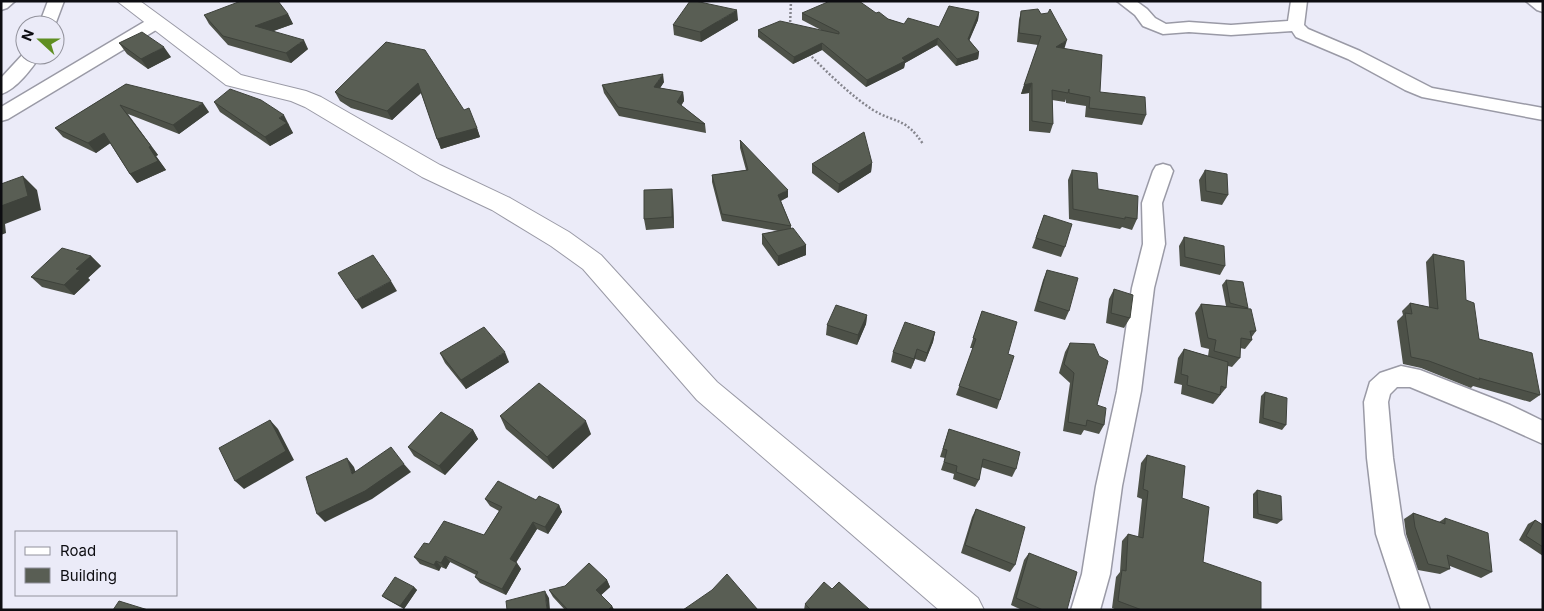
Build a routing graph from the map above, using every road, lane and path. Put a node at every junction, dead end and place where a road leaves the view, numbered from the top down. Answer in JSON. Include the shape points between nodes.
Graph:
{"nodes":[{"id":1,"x":7,"y":1,"type":"edge"},
{"id":2,"x":56,"y":1,"type":"edge"},
{"id":3,"x":127,"y":1,"type":"edge"},
{"id":4,"x":792,"y":1,"type":"edge"},
{"id":5,"x":1125,"y":1,"type":"edge"},
{"id":6,"x":1299,"y":1,"type":"edge"},
{"id":7,"x":1534,"y":1,"type":"edge"},
{"id":8,"x":1,"y":5,"type":"edge"},
{"id":9,"x":1543,"y":6,"type":"edge"},
{"id":10,"x":50,"y":15,"type":"edge"},
{"id":11,"x":155,"y":23,"type":"junction"},
{"id":12,"x":1296,"y":26,"type":"junction"},
{"id":13,"x":790,"y":28,"type":"edge"},
{"id":14,"x":804,"y":50,"type":"edge"},
{"id":15,"x":24,"y":65,"type":"edge"},
{"id":16,"x":1,"y":88,"type":"edge"},
{"id":17,"x":1543,"y":114,"type":"edge"},
{"id":18,"x":1,"y":115,"type":"edge"},
{"id":19,"x":923,"y":144,"type":"dead end"},
{"id":20,"x":1164,"y":171,"type":"dead end"},
{"id":21,"x":1543,"y":433,"type":"edge"},
{"id":22,"x":966,"y":610,"type":"edge"},
{"id":23,"x":1085,"y":610,"type":"edge"},
{"id":24,"x":1416,"y":610,"type":"edge"}],
"edges":[{"from":1,"to":8,"type":"street"},
{"from":2,"to":10,"type":"street"},
{"from":3,"to":11,"type":"street"},
{"from":4,"to":13,"type":"path"},
{"from":5,"to":12,"type":"street","via":[[1149,22],[1163,29],[1231,30]]},
{"from":6,"to":12,"type":"street"},
{"from":7,"to":9,"type":"street"},
{"from":11,"to":18,"type":"street"},
{"from":11,"to":22,"type":"street","via":[[234,80],[314,102],[431,171],[501,204],[576,250],[592,262],[707,390]]},
{"from":12,"to":17,"type":"street","via":[[1302,33],[1428,93]]},
{"from":14,"to":19,"type":"path","via":[[874,110],[906,124]]},
{"from":15,"to":16,"type":"street"},
{"from":20,"to":23,"type":"street","via":[[1152,203],[1154,244],[1143,288],[1129,391],[1109,486],[1096,574]]},
{"from":21,"to":24,"type":"street","via":[[1412,377],[1389,380],[1379,388],[1376,402],[1380,458],[1390,534]]}]}
